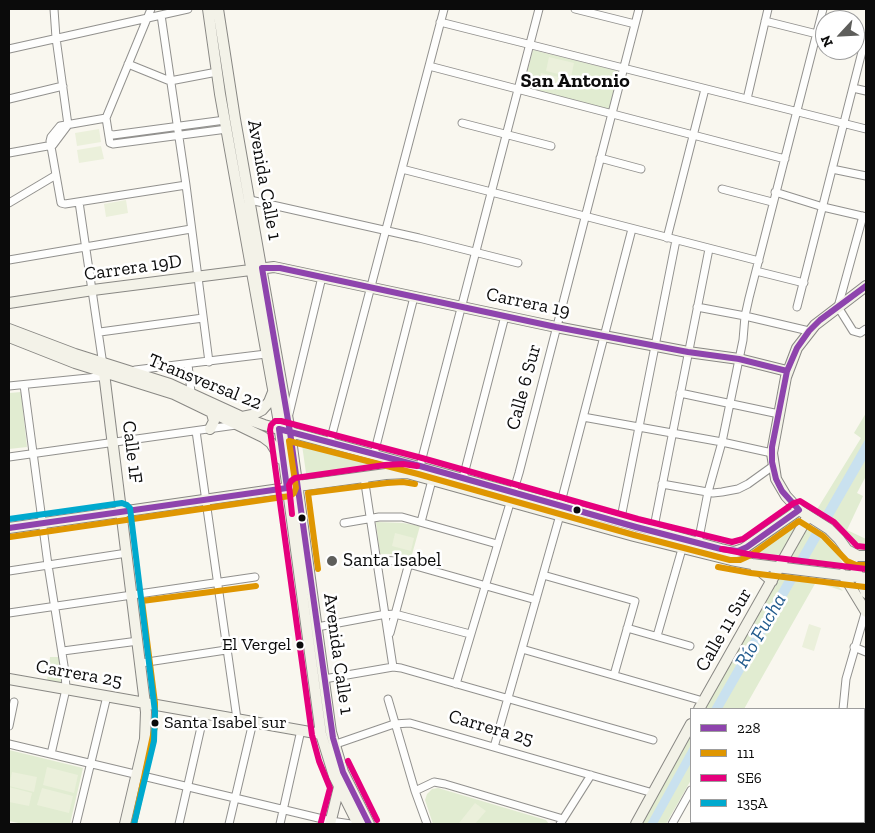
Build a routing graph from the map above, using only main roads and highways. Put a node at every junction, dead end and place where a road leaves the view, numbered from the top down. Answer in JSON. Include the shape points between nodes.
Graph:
{"nodes":[{"id":1,"x":208,"y":9,"type":"edge"},
{"id":2,"x":218,"y":9,"type":"edge"},
{"id":3,"x":257,"y":269,"type":"junction"},
{"id":4,"x":866,"y":286,"type":"edge"},
{"id":5,"x":9,"y":303,"type":"edge"},
{"id":6,"x":9,"y":329,"type":"edge"},
{"id":7,"x":9,"y":338,"type":"edge"},
{"id":8,"x":788,"y":371,"type":"junction"},
{"id":9,"x":106,"y":372,"type":"junction"},
{"id":10,"x":273,"y":391,"type":"junction"},
{"id":11,"x":212,"y":407,"type":"junction"},
{"id":12,"x":240,"y":420,"type":"junction"},
{"id":13,"x":210,"y":429,"type":"road end"},
{"id":14,"x":279,"y":429,"type":"junction"},
{"id":15,"x":290,"y":432,"type":"junction"},
{"id":16,"x":284,"y":465,"type":"junction"},
{"id":17,"x":298,"y":486,"type":"junction"},
{"id":18,"x":287,"y":488,"type":"junction"},
{"id":19,"x":511,"y":497,"type":"junction"},
{"id":20,"x":799,"y":510,"type":"junction"},
{"id":21,"x":560,"y":511,"type":"junction"},
{"id":22,"x":122,"y":512,"type":"junction"},
{"id":23,"x":812,"y":519,"type":"junction"},
{"id":24,"x":9,"y":528,"type":"edge"},
{"id":25,"x":847,"y":550,"type":"junction"},
{"id":26,"x":734,"y":552,"type":"junction"},
{"id":27,"x":866,"y":556,"type":"edge"},
{"id":28,"x":752,"y":564,"type":"junction"},
{"id":29,"x":783,"y":568,"type":"junction"},
{"id":30,"x":842,"y":574,"type":"junction"},
{"id":31,"x":862,"y":577,"type":"edge"},
{"id":32,"x":772,"y":581,"type":"junction"},
{"id":33,"x":866,"y":593,"type":"edge"},
{"id":34,"x":866,"y":611,"type":"edge"},
{"id":35,"x":9,"y":679,"type":"edge"},
{"id":36,"x":146,"y":704,"type":"junction"},
{"id":37,"x":701,"y":705,"type":"edge"},
{"id":38,"x":690,"y":726,"type":"edge"},
{"id":39,"x":321,"y":734,"type":"junction"},
{"id":40,"x":339,"y":787,"type":"junction"},
{"id":41,"x":330,"y":823,"type":"edge"},
{"id":42,"x":125,"y":824,"type":"edge"},
{"id":43,"x":358,"y":824,"type":"edge"},
{"id":44,"x":369,"y":824,"type":"edge"},
{"id":45,"x":636,"y":824,"type":"edge"}],
"edges":[{"from":1,"to":3,"type":"main road","name":"Avenida Calle 1","via":[[226,125]]},
{"from":2,"to":3,"type":"main road","name":"Avenida Calle 1","via":[[250,200]]},
{"from":3,"to":5,"type":"main road","name":"Carrera 19D"},
{"from":3,"to":8,"type":"main road","name":"Carrera 19","via":[[274,267],[556,327],[739,359]]},
{"from":3,"to":10,"type":"main road","name":"Avenida Calle 1"},
{"from":3,"to":15,"type":"main road","name":"Avenida Calle 1"},
{"from":4,"to":8,"type":"main road","via":[[809,331],[797,348]]},
{"from":6,"to":9,"type":"main road","name":"Transversal 22"},
{"from":7,"to":9,"type":"main road","name":"Transversal 22"},
{"from":8,"to":20,"type":"main road","via":[[778,414],[773,466],[782,491]]},
{"from":9,"to":11,"type":"main road","name":"Transversal 22"},
{"from":9,"to":11,"type":"main road","name":"Transversal 22","via":[[128,371],[191,392]]},
{"from":9,"to":22,"type":"main road","name":"Calle 1F"},
{"from":10,"to":12,"type":"main road","via":[[262,410]]},
{"from":10,"to":14,"type":"main road","name":"Avenida Calle 1"},
{"from":11,"to":12,"type":"main road","name":"Transversal 22"},
{"from":11,"to":13,"type":"main road","via":[[214,422]]},
{"from":12,"to":14,"type":"main road","name":"Transversal 22"},
{"from":12,"to":16,"type":"main road","name":"Transversal 22","via":[[267,439]]},
{"from":14,"to":15,"type":"main road","name":"Transversal 22"},
{"from":14,"to":16,"type":"main road","name":"Avenida Calle 1"},
{"from":15,"to":17,"type":"main road","name":"Avenida Calle 1"},
{"from":15,"to":19,"type":"main road","name":"Transversal 22","via":[[463,478]]},
{"from":16,"to":18,"type":"main road","name":"Avenida Calle 1"},
{"from":17,"to":19,"type":"main road","via":[[407,473]]},
{"from":17,"to":44,"type":"main road","name":"Avenida Calle 1","via":[[334,746]]},
{"from":18,"to":22,"type":"main road"},
{"from":18,"to":39,"type":"main road","name":"Avenida Calle 1"},
{"from":19,"to":21,"type":"main road"},
{"from":20,"to":23,"type":"main road"},
{"from":20,"to":26,"type":"main road","via":[[747,547]]},
{"from":21,"to":26,"type":"main road"},
{"from":21,"to":28,"type":"main road","via":[[682,549]]},
{"from":22,"to":24,"type":"main road"},
{"from":22,"to":36,"type":"main road","name":"Calle 1F"},
{"from":23,"to":25,"type":"main road","via":[[829,529]]},
{"from":23,"to":29,"type":"main road","name":"Calle 11 Sur"},
{"from":25,"to":27,"type":"main road"},
{"from":25,"to":31,"type":"main road"},
{"from":26,"to":28,"type":"main road"},
{"from":28,"to":29,"type":"main road"},
{"from":28,"to":32,"type":"main road"},
{"from":29,"to":30,"type":"main road"},
{"from":29,"to":32,"type":"main road","name":"Calle 11 Sur"},
{"from":30,"to":31,"type":"main road"},
{"from":30,"to":34,"type":"main road"},
{"from":31,"to":33,"type":"main road"},
{"from":32,"to":37,"type":"main road","name":"Calle 11 Sur"},
{"from":35,"to":36,"type":"main road","name":"Carrera 25"},
{"from":36,"to":39,"type":"main road","name":"Carrera 25"},
{"from":36,"to":42,"type":"main road","name":"Calle 1F","via":[[146,731]]},
{"from":38,"to":45,"type":"main road"},
{"from":39,"to":40,"type":"main road","name":"Avenida Calle 1"},
{"from":40,"to":41,"type":"main road"},
{"from":40,"to":43,"type":"main road","name":"Avenida Calle 1"}]}
